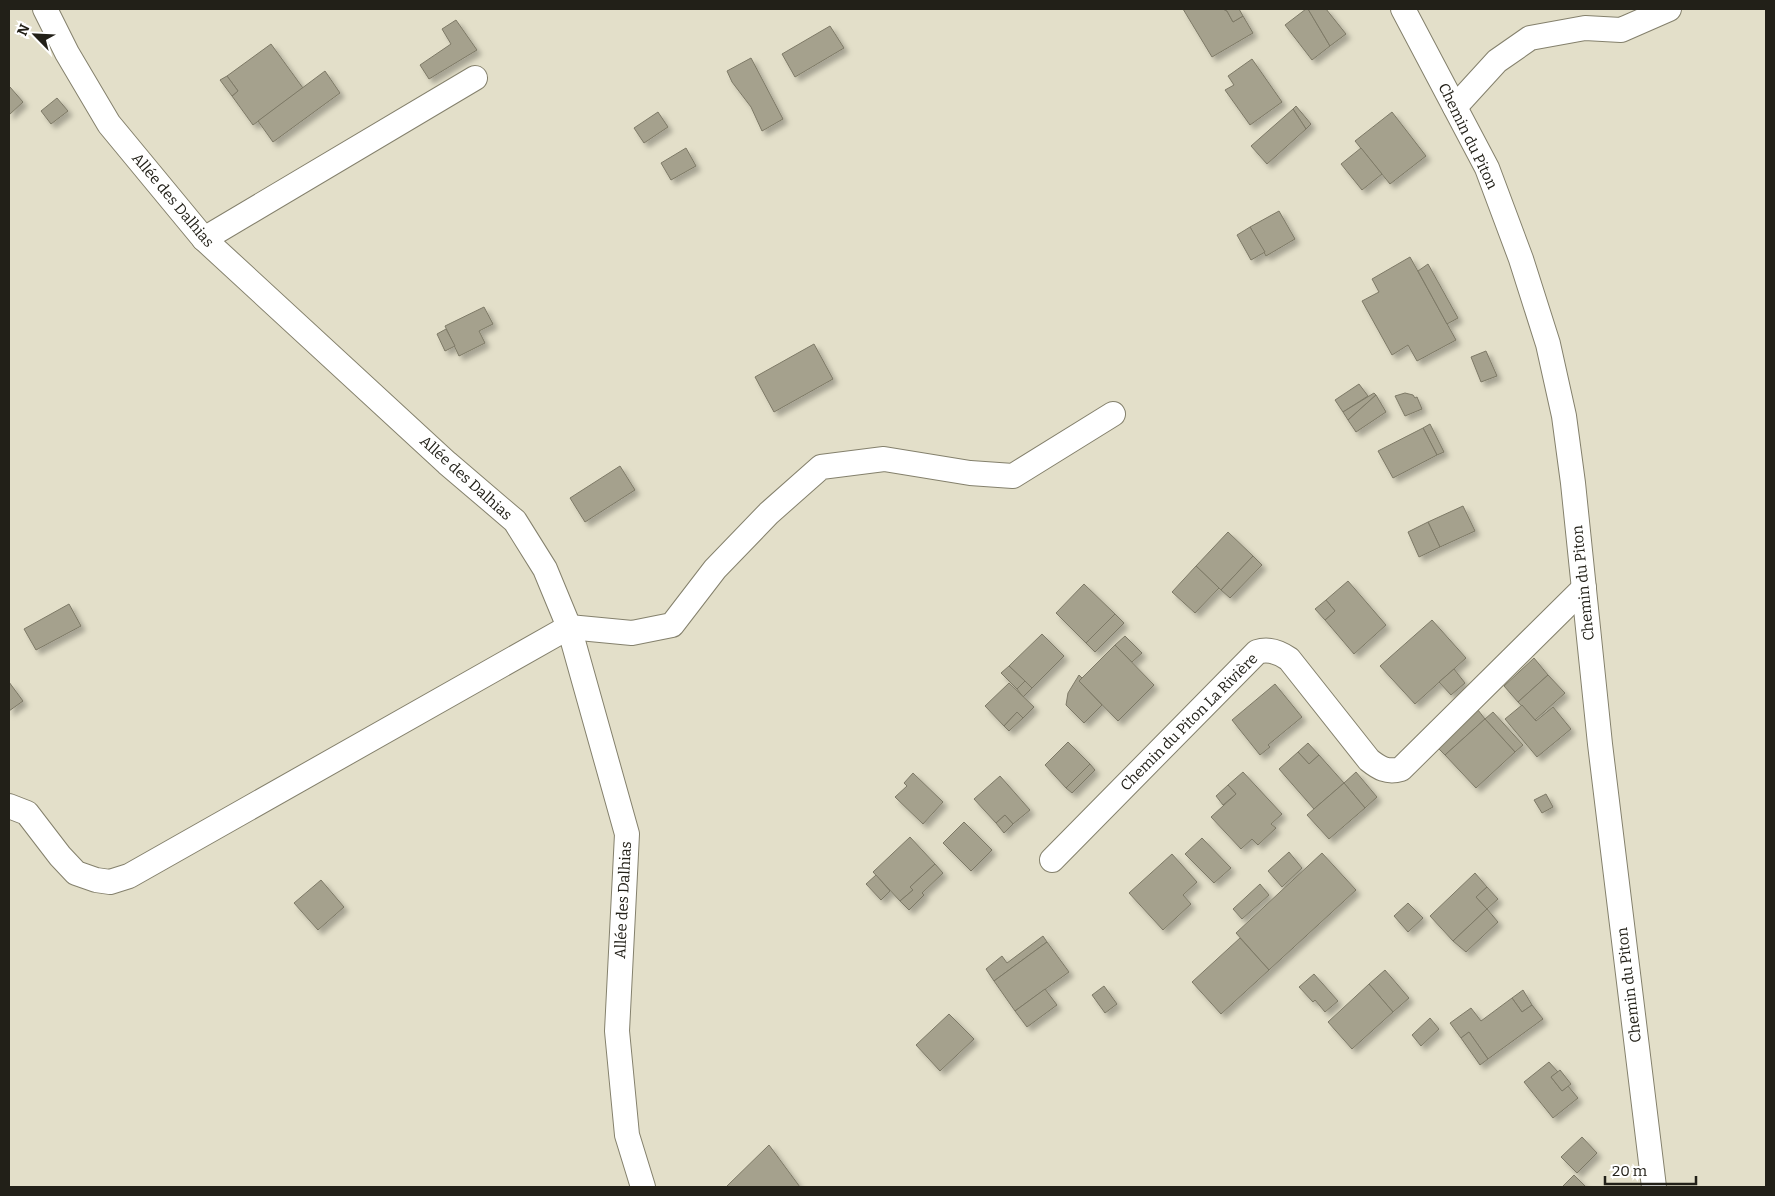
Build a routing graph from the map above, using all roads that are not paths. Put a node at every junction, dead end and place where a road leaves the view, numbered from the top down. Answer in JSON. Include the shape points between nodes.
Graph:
{"nodes":[{"id":1,"x":45,"y":9,"type":"edge"},
{"id":2,"x":1403,"y":9,"type":"edge"},
{"id":3,"x":1668,"y":9,"type":"edge"},
{"id":4,"x":475,"y":78,"type":"dead end"},
{"id":5,"x":1455,"y":107,"type":"junction"},
{"id":6,"x":204,"y":240,"type":"junction"},
{"id":7,"x":1113,"y":414,"type":"dead end"},
{"id":8,"x":1584,"y":588,"type":"junction"},
{"id":9,"x":569,"y":627,"type":"junction"},
{"id":10,"x":9,"y":806,"type":"edge"},
{"id":11,"x":1052,"y":860,"type":"dead end"},
{"id":12,"x":643,"y":1187,"type":"edge"},
{"id":13,"x":1654,"y":1187,"type":"edge"}],
"edges":[{"from":1,"to":6,"type":"street","name":"Allée des Dalhias","via":[[109,124]]},
{"from":2,"to":5,"type":"street","name":"Chemin du Piton"},
{"from":3,"to":5,"type":"street","via":[[1621,30],[1585,28],[1530,38],[1497,61]]},
{"from":4,"to":6,"type":"street"},
{"from":5,"to":8,"type":"street","name":"Chemin du Piton","via":[[1488,168],[1548,344],[1564,416]]},
{"from":6,"to":9,"type":"street","name":"Allée des Dalhias","via":[[515,522],[545,569]]},
{"from":7,"to":9,"type":"street","via":[[1013,476],[970,473],[884,459],[822,466],[769,513],[715,568],[672,624],[632,632]]},
{"from":8,"to":11,"type":"street","name":"Chemin du Piton La Rivière","via":[[1401,769],[1393,771],[1384,770],[1369,760],[1289,659],[1265,649],[1257,652]]},
{"from":8,"to":13,"type":"street","name":"Chemin du Piton"},
{"from":9,"to":10,"type":"street","via":[[129,876],[110,882],[76,872],[27,813]]},
{"from":9,"to":12,"type":"street","name":"Allée des Dalhias","via":[[627,834],[617,1031],[627,1135]]}]}
